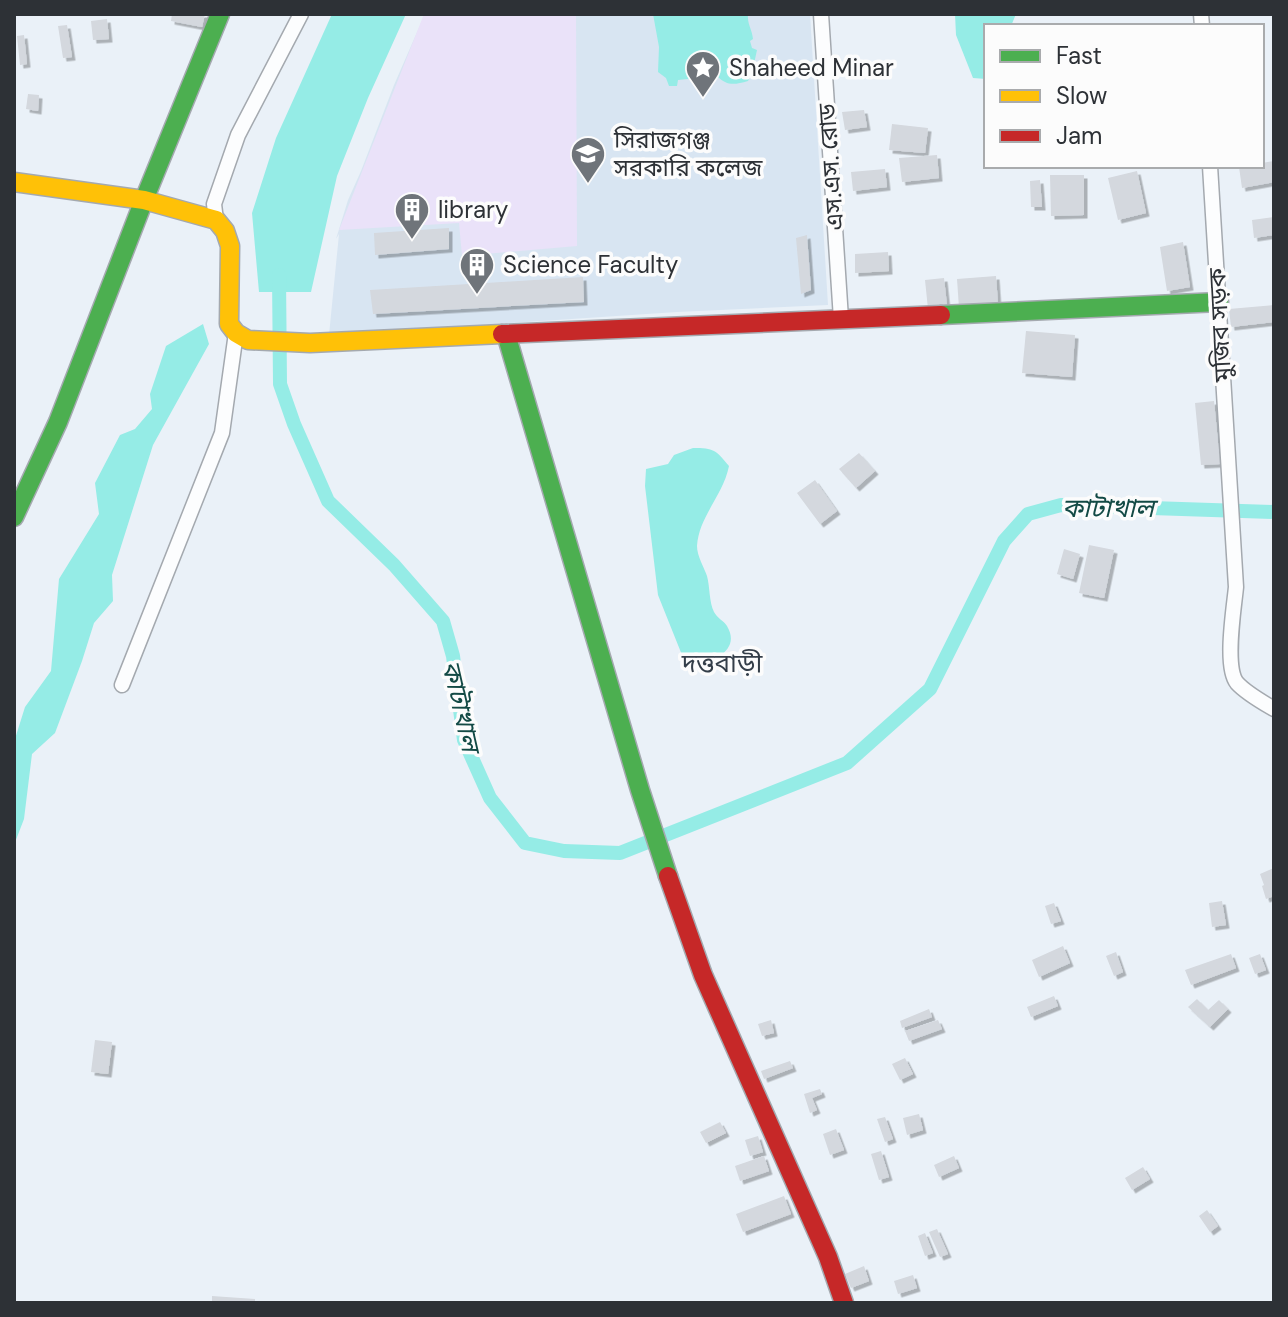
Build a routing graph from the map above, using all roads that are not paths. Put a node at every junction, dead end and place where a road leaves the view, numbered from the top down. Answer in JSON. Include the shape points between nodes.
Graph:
{"nodes":[{"id":1,"x":220,"y":14,"type":"edge"},
{"id":2,"x":301,"y":14,"type":"edge"},
{"id":3,"x":821,"y":14,"type":"edge"},
{"id":4,"x":1210,"y":168,"type":"edge"},
{"id":5,"x":14,"y":182,"type":"edge"},
{"id":6,"x":144,"y":200,"type":"junction"},
{"id":7,"x":216,"y":220,"type":"junction"},
{"id":8,"x":1219,"y":302,"type":"junction"},
{"id":9,"x":841,"y":319,"type":"junction"},
{"id":10,"x":506,"y":334,"type":"junction"},
{"id":11,"x":242,"y":336,"type":"junction"},
{"id":12,"x":14,"y":517,"type":"edge"},
{"id":13,"x":122,"y":685,"type":"dead end"},
{"id":14,"x":1274,"y":709,"type":"edge"},
{"id":15,"x":844,"y":1303,"type":"edge"}],
"edges":[{"from":1,"to":6,"type":"street"},
{"from":2,"to":7,"type":"street","via":[[238,135],[214,204]]},
{"from":3,"to":9,"type":"street","name":"এস.এস. রোড"},
{"from":4,"to":8,"type":"street","name":"মুজিব সড়ক"},
{"from":5,"to":6,"type":"street"},
{"from":6,"to":7,"type":"street"},
{"from":6,"to":12,"type":"street","via":[[58,422]]},
{"from":7,"to":11,"type":"street","via":[[230,246],[229,324]]},
{"from":8,"to":9,"type":"street"},
{"from":8,"to":14,"type":"street","name":"মুজিব সড়ক","via":[[1236,587],[1231,669],[1238,685]]},
{"from":9,"to":10,"type":"street"},
{"from":10,"to":11,"type":"street","via":[[310,343]]},
{"from":10,"to":15,"type":"street","via":[[673,890],[703,975]]},
{"from":11,"to":13,"type":"street","via":[[222,433]]}]}
